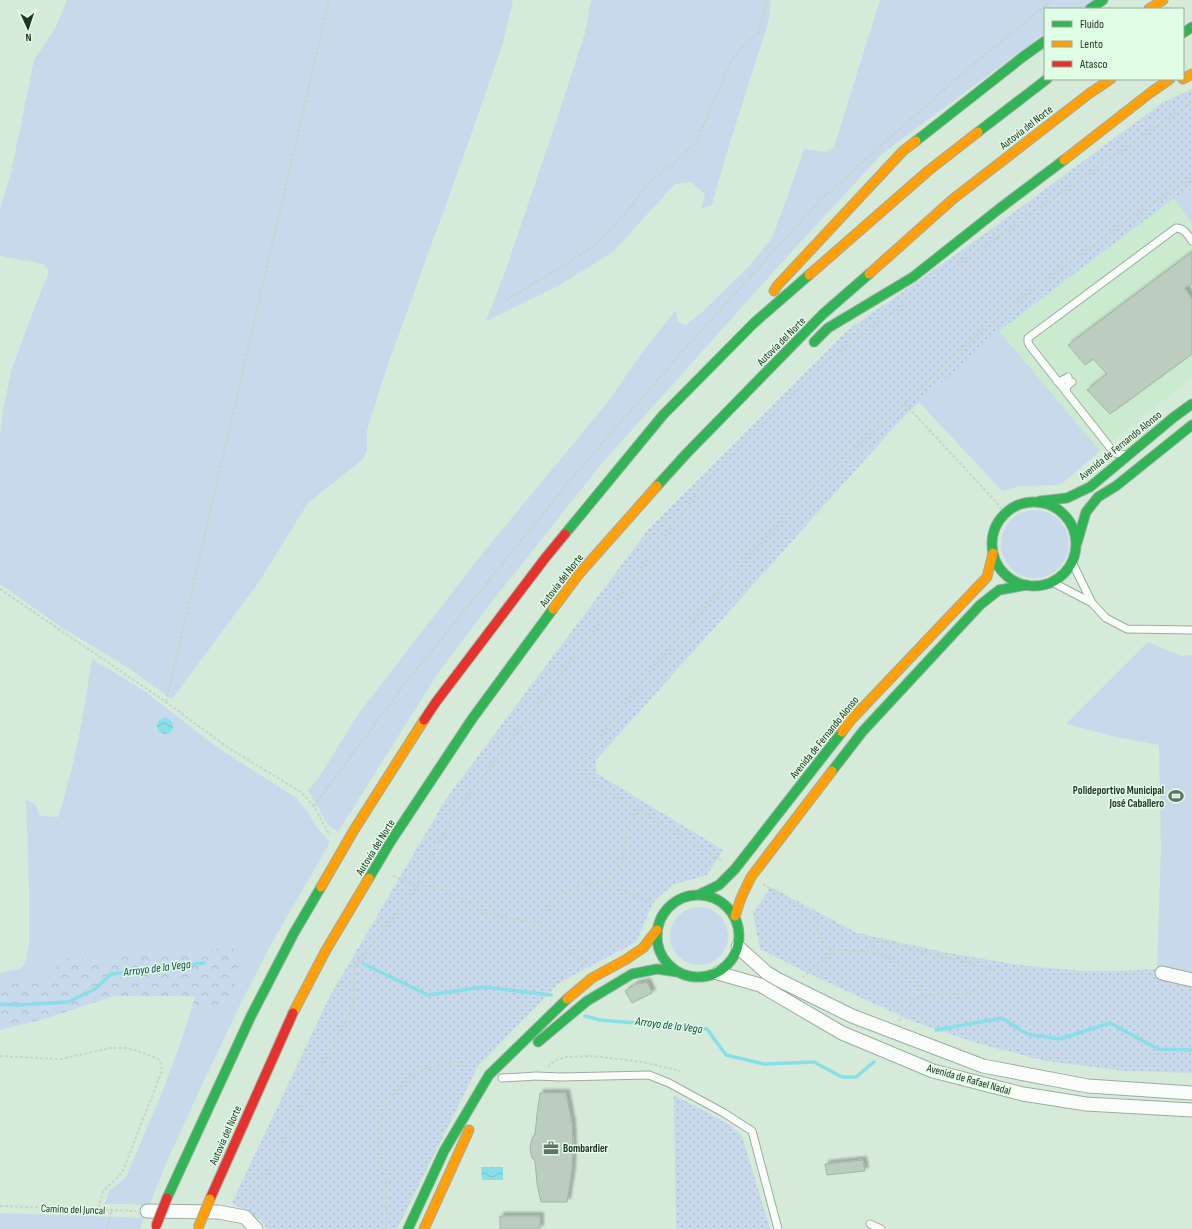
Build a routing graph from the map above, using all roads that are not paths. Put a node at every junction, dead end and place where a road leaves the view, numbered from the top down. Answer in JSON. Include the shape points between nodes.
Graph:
{"nodes":[{"id":1,"x":1103,"y":0,"type":"edge"},
{"id":2,"x":1162,"y":0,"type":"edge"},
{"id":3,"x":1091,"y":8,"type":"edge"},
{"id":4,"x":1150,"y":8,"type":"edge"},
{"id":5,"x":1044,"y":42,"type":"edge"},
{"id":6,"x":1046,"y":80,"type":"edge"},
{"id":7,"x":1110,"y":80,"type":"edge"},
{"id":8,"x":1169,"y":80,"type":"edge"},
{"id":9,"x":1181,"y":80,"type":"edge"},
{"id":10,"x":1115,"y":121,"type":"junction"},
{"id":11,"x":1192,"y":241,"type":"edge"},
{"id":12,"x":754,"y":323,"type":"junction"},
{"id":13,"x":806,"y":350,"type":"dead end"},
{"id":14,"x":1057,"y":381,"type":"junction"},
{"id":15,"x":1066,"y":392,"type":"junction"},
{"id":16,"x":1192,"y":404,"type":"edge"},
{"id":17,"x":737,"y":415,"type":"dead end"},
{"id":18,"x":1192,"y":425,"type":"edge"},
{"id":19,"x":687,"y":453,"type":"junction"},
{"id":20,"x":1127,"y":456,"type":"junction"},
{"id":21,"x":1035,"y":502,"type":"junction"},
{"id":22,"x":1076,"y":543,"type":"junction"},
{"id":23,"x":993,"y":552,"type":"junction"},
{"id":24,"x":1072,"y":562,"type":"junction"},
{"id":25,"x":1052,"y":582,"type":"junction"},
{"id":26,"x":1027,"y":585,"type":"junction"},
{"id":27,"x":1092,"y":603,"type":"junction"},
{"id":28,"x":1192,"y":630,"type":"edge"},
{"id":29,"x":698,"y":895,"type":"junction"},
{"id":30,"x":735,"y":916,"type":"junction"},
{"id":31,"x":657,"y":930,"type":"junction"},
{"id":32,"x":738,"y":947,"type":"junction"},
{"id":33,"x":677,"y":972,"type":"junction"},
{"id":34,"x":718,"y":973,"type":"junction"},
{"id":35,"x":1162,"y":973,"type":"dead end"},
{"id":36,"x":1192,"y":980,"type":"edge"},
{"id":37,"x":502,"y":1078,"type":"junction"},
{"id":38,"x":496,"y":1087,"type":"dead end"},
{"id":39,"x":1192,"y":1093,"type":"edge"},
{"id":40,"x":1192,"y":1110,"type":"edge"},
{"id":41,"x":473,"y":1122,"type":"dead end"},
{"id":42,"x":147,"y":1211,"type":"road end"},
{"id":43,"x":870,"y":1224,"type":"dead end"},
{"id":44,"x":155,"y":1227,"type":"edge"},
{"id":45,"x":198,"y":1228,"type":"edge"},
{"id":46,"x":256,"y":1229,"type":"edge"},
{"id":47,"x":408,"y":1229,"type":"edge"},
{"id":48,"x":424,"y":1229,"type":"edge"},
{"id":49,"x":778,"y":1229,"type":"edge"},
{"id":50,"x":881,"y":1229,"type":"edge"}],
"edges":[{"from":1,"to":3,"type":"main road"},
{"from":2,"to":4,"type":"main road"},
{"from":5,"to":12,"type":"main road","via":[[903,151],[777,286]]},
{"from":6,"to":12,"type":"main road","via":[[928,171]]},
{"from":7,"to":19,"type":"main road","name":"Autovía del Norte","via":[[953,199],[823,314]]},
{"from":8,"to":10,"type":"main road"},
{"from":9,"to":10,"type":"main road"},
{"from":10,"to":13,"type":"main road","via":[[913,277],[828,328]]},
{"from":11,"to":14,"type":"lane","via":[[1185,232],[1176,228],[1028,338],[1030,346]]},
{"from":12,"to":44,"type":"main road","bridge":true,"via":[[663,415],[546,557],[436,702],[354,830],[294,933],[251,1016]]},
{"from":14,"to":15,"type":"lane"},
{"from":14,"to":15,"type":"lane","via":[[1070,379]]},
{"from":15,"to":20,"type":"lane","via":[[1112,450]]},
{"from":16,"to":20,"type":"main road","name":"Avenida de Fernando Alonso"},
{"from":17,"to":19,"type":"main road"},
{"from":18,"to":22,"type":"main road","via":[[1098,498],[1086,512]]},
{"from":19,"to":45,"type":"main road","name":"Autovía del Norte","bridge":true,"via":[[579,574],[472,719],[392,841],[326,950],[289,1020]]},
{"from":20,"to":21,"type":"main road","name":"Avenida de Fernando Alonso","via":[[1090,487],[1067,498]]},
{"from":21,"to":22,"type":"main road","via":[[1048,504],[1068,519],[1074,530]]},
{"from":21,"to":23,"type":"main road","via":[[1014,507],[998,522],[992,542]]},
{"from":22,"to":24,"type":"main road","via":[[1076,553]]},
{"from":23,"to":26,"type":"main road","via":[[1005,574]]},
{"from":23,"to":29,"type":"main road","name":"Avenida de Fernando Alonso","via":[[987,577],[851,720],[735,869],[719,885]]},
{"from":24,"to":25,"type":"main road","via":[[1060,577]]},
{"from":24,"to":27,"type":"lane"},
{"from":25,"to":26,"type":"main road","via":[[1040,586]]},
{"from":25,"to":27,"type":"lane"},
{"from":26,"to":30,"type":"main road","via":[[998,590],[980,605],[863,731],[751,877]]},
{"from":27,"to":28,"type":"lane","via":[[1106,618],[1127,630]]},
{"from":29,"to":30,"type":"main road","via":[[715,898]]},
{"from":29,"to":31,"type":"main road","via":[[686,896],[676,901],[661,918]]},
{"from":30,"to":32,"type":"main road","via":[[740,936]]},
{"from":31,"to":33,"type":"main road","via":[[661,954],[667,964]]},
{"from":31,"to":47,"type":"main road","via":[[643,948],[592,978],[562,1003],[489,1074],[444,1151]]},
{"from":32,"to":34,"type":"main road","via":[[734,958]]},
{"from":32,"to":39,"type":"street","name":"Avenida de Rafael Nadal","via":[[779,980],[852,1016],[983,1066],[1088,1086]]},
{"from":33,"to":34,"type":"main road","via":[[690,977]]},
{"from":33,"to":37,"type":"main road","via":[[657,969],[632,974],[587,1001],[527,1051]]},
{"from":34,"to":40,"type":"street","name":"Avenida de Rafael Nadal","via":[[760,985],[842,1033],[933,1071],[1023,1094],[1086,1104]]},
{"from":35,"to":36,"type":"street"},
{"from":37,"to":38,"type":"main road"},
{"from":37,"to":49,"type":"lane","via":[[649,1076],[669,1083],[752,1132]]},
{"from":41,"to":48,"type":"main road"},
{"from":42,"to":46,"type":"street","via":[[218,1212],[245,1216]]},
{"from":43,"to":50,"type":"lane"}]}
